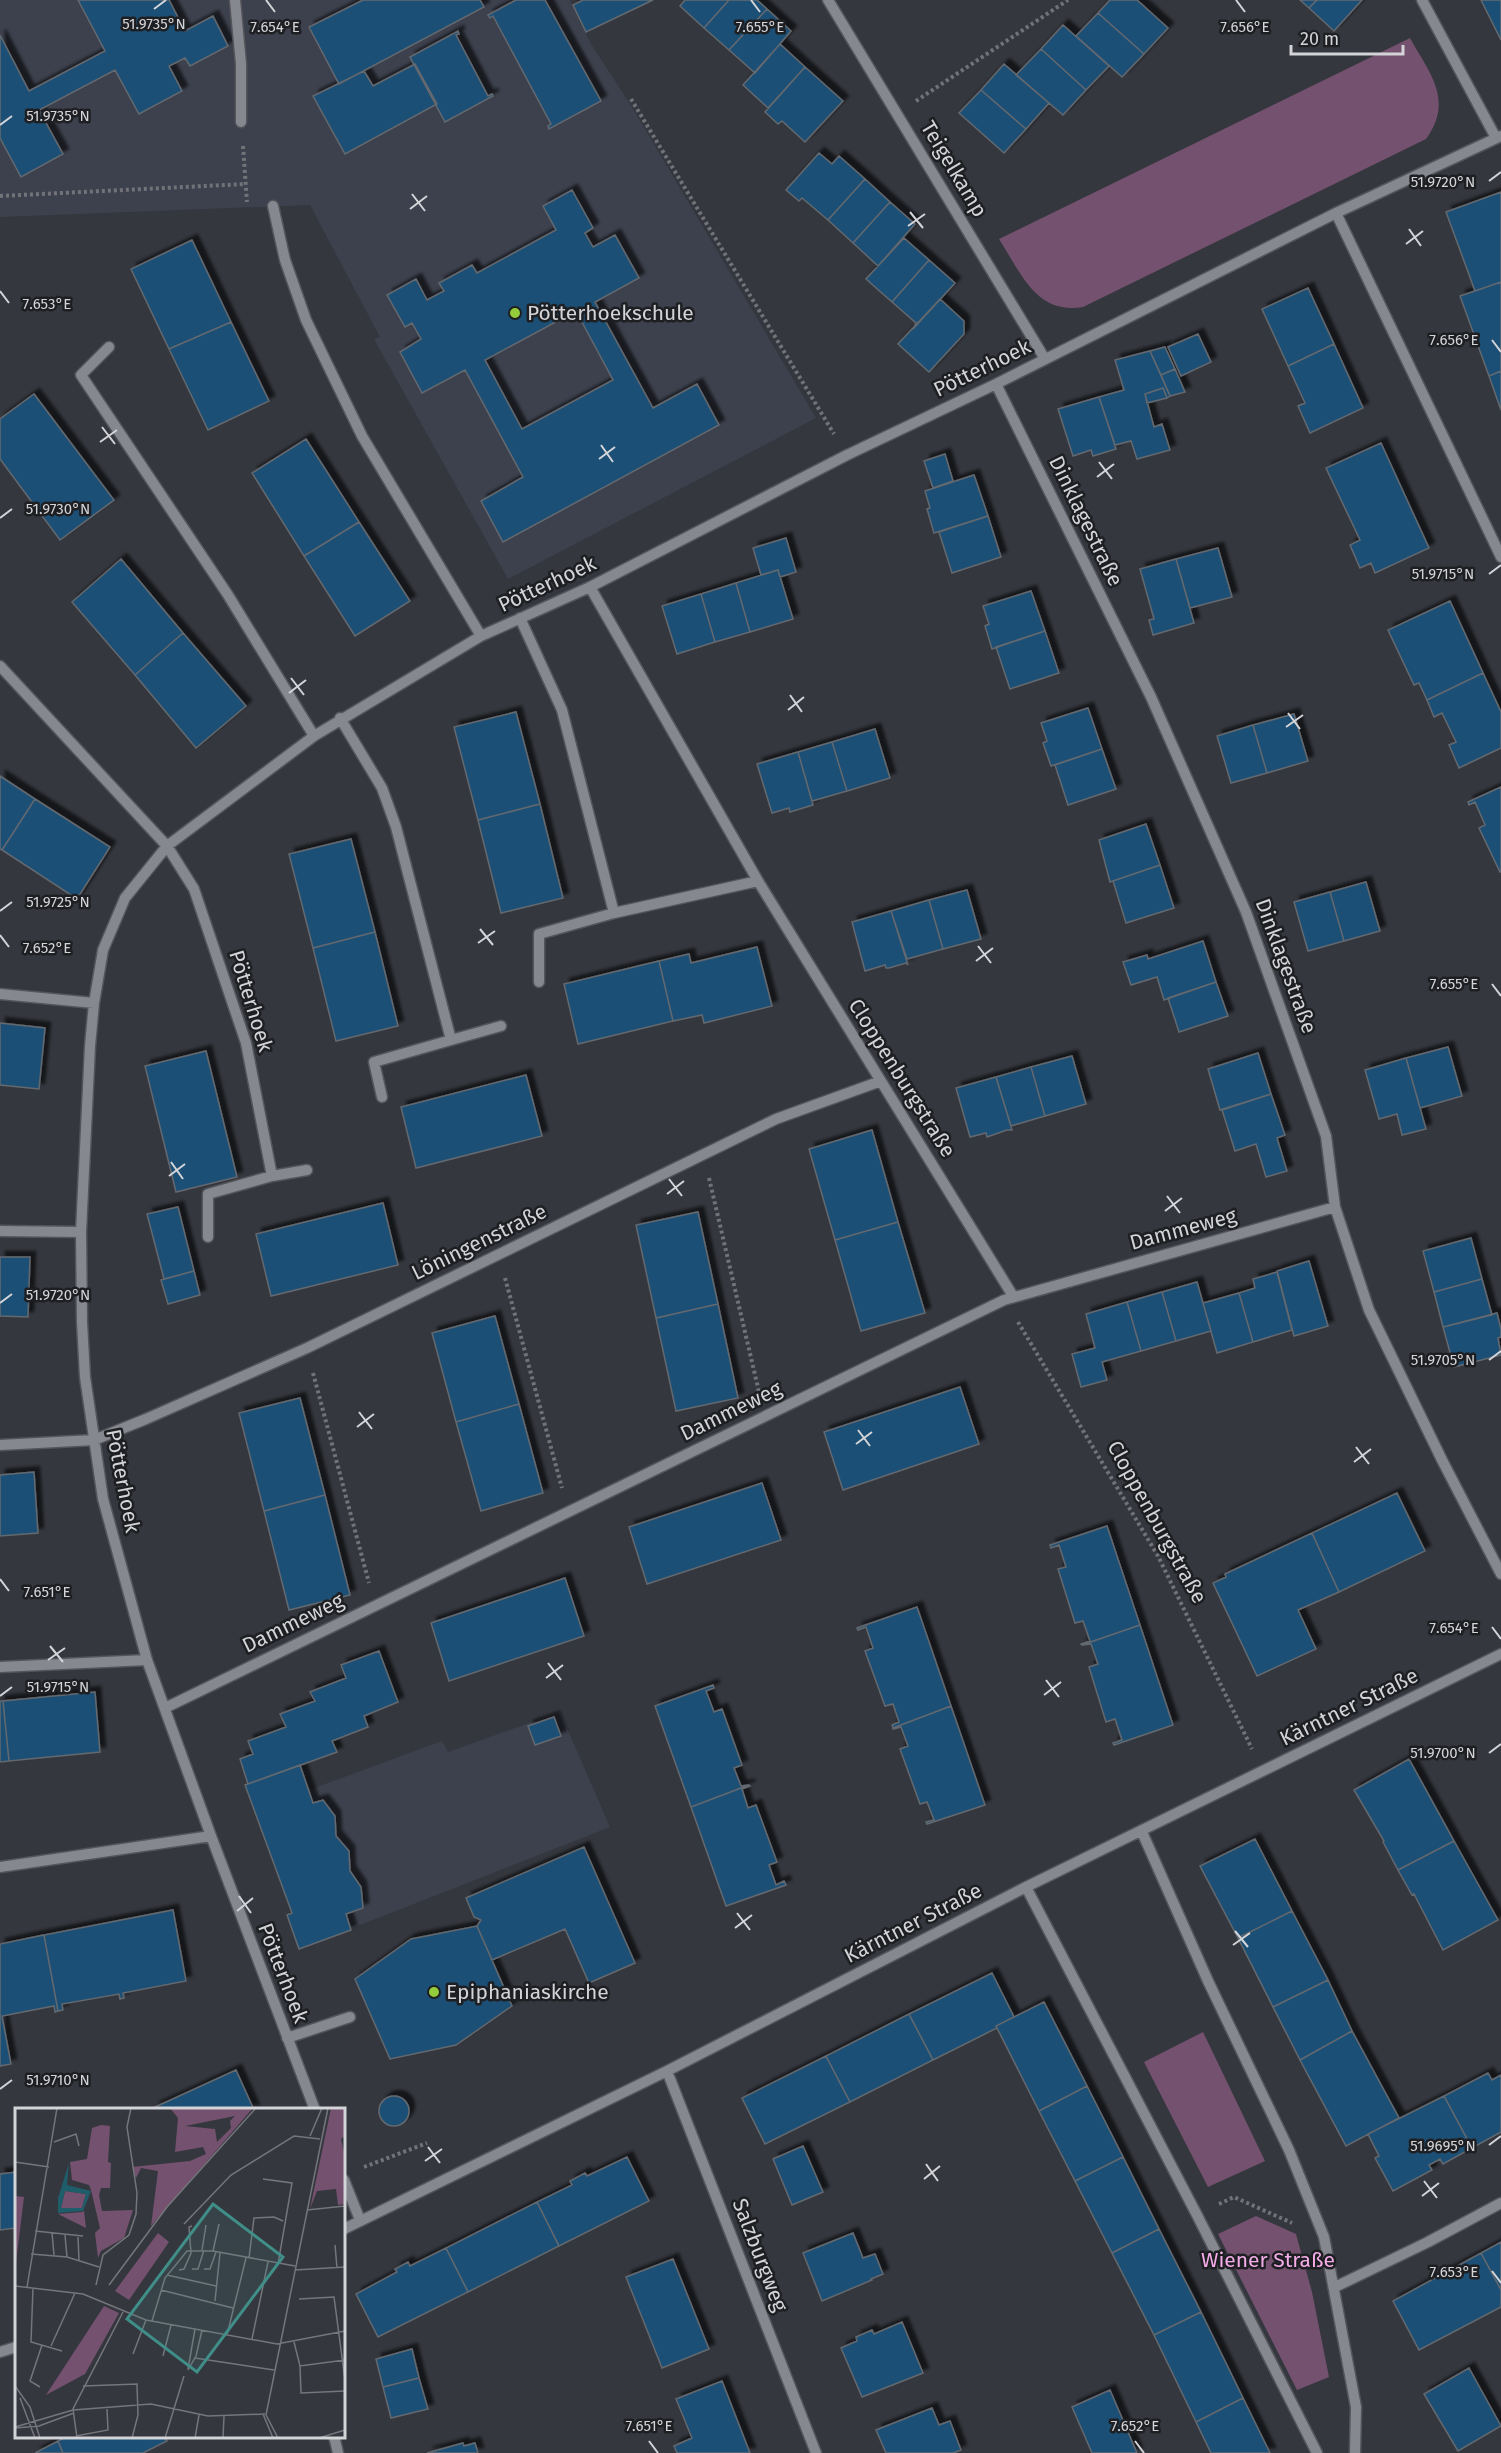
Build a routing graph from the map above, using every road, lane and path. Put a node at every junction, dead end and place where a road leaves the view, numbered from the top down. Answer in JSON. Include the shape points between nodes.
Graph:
{"nodes":[{"id":1,"x":235,"y":0,"type":"edge"},
{"id":2,"x":828,"y":0,"type":"edge"},
{"id":3,"x":1068,"y":0,"type":"edge"},
{"id":4,"x":1422,"y":0,"type":"edge"},
{"id":5,"x":632,"y":99,"type":"dead end"},
{"id":6,"x":897,"y":113,"type":"junction"},
{"id":7,"x":241,"y":122,"type":"joint"},
{"id":8,"x":1499,"y":137,"type":"edge"},
{"id":9,"x":246,"y":184,"type":"junction"},
{"id":10,"x":0,"y":195,"type":"edge"},
{"id":11,"x":273,"y":206,"type":"joint"},
{"id":12,"x":1336,"y":213,"type":"junction"},
{"id":13,"x":109,"y":347,"type":"dead end"},
{"id":14,"x":1045,"y":359,"type":"junction"},
{"id":15,"x":996,"y":384,"type":"junction"},
{"id":16,"x":847,"y":455,"type":"junction"},
{"id":17,"x":1501,"y":557,"type":"edge"},
{"id":18,"x":590,"y":587,"type":"junction"},
{"id":19,"x":520,"y":618,"type":"junction"},
{"id":20,"x":481,"y":636,"type":"junction"},
{"id":21,"x":0,"y":666,"type":"edge"},
{"id":22,"x":340,"y":718,"type":"junction"},
{"id":23,"x":314,"y":735,"type":"junction"},
{"id":24,"x":167,"y":846,"type":"junction"},
{"id":25,"x":758,"y":881,"type":"junction"},
{"id":26,"x":614,"y":913,"type":"junction"},
{"id":27,"x":539,"y":982,"type":"dead end"},
{"id":28,"x":0,"y":994,"type":"edge"},
{"id":29,"x":94,"y":1003,"type":"junction"},
{"id":30,"x":501,"y":1026,"type":"dead end"},
{"id":31,"x":451,"y":1040,"type":"junction"},
{"id":32,"x":881,"y":1081,"type":"junction"},
{"id":33,"x":382,"y":1097,"type":"dead end"},
{"id":34,"x":704,"y":1154,"type":"junction"},
{"id":35,"x":307,"y":1170,"type":"dead end"},
{"id":36,"x":272,"y":1176,"type":"junction"},
{"id":37,"x":1335,"y":1207,"type":"junction"},
{"id":38,"x":0,"y":1231,"type":"edge"},
{"id":39,"x":81,"y":1232,"type":"junction"},
{"id":40,"x":208,"y":1237,"type":"dead end"},
{"id":41,"x":499,"y":1254,"type":"junction"},
{"id":42,"x":1009,"y":1298,"type":"junction"},
{"id":43,"x":307,"y":1348,"type":"junction"},
{"id":44,"x":764,"y":1416,"type":"junction"},
{"id":45,"x":94,"y":1440,"type":"junction"},
{"id":46,"x":0,"y":1446,"type":"edge"},
{"id":47,"x":568,"y":1512,"type":"junction"},
{"id":48,"x":1501,"y":1574,"type":"edge"},
{"id":49,"x":374,"y":1604,"type":"junction"},
{"id":50,"x":1501,"y":1654,"type":"edge"},
{"id":51,"x":147,"y":1660,"type":"junction"},
{"id":52,"x":0,"y":1667,"type":"edge"},
{"id":53,"x":165,"y":1708,"type":"junction"},
{"id":54,"x":1263,"y":1772,"type":"junction"},
{"id":55,"x":1142,"y":1832,"type":"junction"},
{"id":56,"x":211,"y":1836,"type":"junction"},
{"id":57,"x":0,"y":1867,"type":"edge"},
{"id":58,"x":1026,"y":1887,"type":"junction"},
{"id":59,"x":350,"y":2017,"type":"dead end"},
{"id":60,"x":287,"y":2038,"type":"junction"},
{"id":61,"x":667,"y":2071,"type":"junction"},
{"id":62,"x":315,"y":2108,"type":"edge"},
{"id":63,"x":427,"y":2143,"type":"dead end"},
{"id":64,"x":354,"y":2171,"type":"dead end"},
{"id":65,"x":345,"y":2182,"type":"edge"},
{"id":66,"x":1501,"y":2203,"type":"edge"},
{"id":67,"x":1197,"y":2215,"type":"junction"},
{"id":68,"x":360,"y":2220,"type":"junction"},
{"id":69,"x":345,"y":2228,"type":"edge"},
{"id":70,"x":1324,"y":2237,"type":"junction"},
{"id":71,"x":1335,"y":2287,"type":"junction"},
{"id":72,"x":15,"y":2347,"type":"edge"},
{"id":73,"x":0,"y":2352,"type":"edge"},
{"id":74,"x":334,"y":2438,"type":"edge"},
{"id":75,"x":338,"y":2453,"type":"edge"},
{"id":76,"x":816,"y":2453,"type":"edge"},
{"id":77,"x":1317,"y":2453,"type":"edge"},
{"id":78,"x":1355,"y":2453,"type":"edge"}],
"edges":[{"from":1,"to":7,"type":"street"},
{"from":2,"to":6,"type":"street","name":"Teigelkamp"},
{"from":3,"to":6,"type":"path"},
{"from":4,"to":8,"type":"street"},
{"from":5,"to":16,"type":"path"},
{"from":6,"to":14,"type":"street","name":"Teigelkamp"},
{"from":7,"to":9,"type":"path"},
{"from":8,"to":12,"type":"street","name":"Pötterhoek"},
{"from":9,"to":10,"type":"path"},
{"from":9,"to":11,"type":"path","via":[[247,204]]},
{"from":11,"to":20,"type":"street","name":"Pötterhoek","via":[[285,260],[311,331],[363,436]]},
{"from":12,"to":14,"type":"street","name":"Pötterhoek"},
{"from":12,"to":17,"type":"street"},
{"from":13,"to":23,"type":"street","via":[[81,375],[228,595]]},
{"from":14,"to":15,"type":"street","name":"Pötterhoek"},
{"from":15,"to":16,"type":"street","name":"Pötterhoek"},
{"from":15,"to":37,"type":"street","name":"Dinklagestraße","via":[[1151,697],[1246,912],[1326,1136]]},
{"from":16,"to":18,"type":"street","name":"Pötterhoek"},
{"from":18,"to":19,"type":"street","name":"Pötterhoek"},
{"from":18,"to":25,"type":"street","name":"Cloppenburgstraße"},
{"from":19,"to":20,"type":"street","name":"Pötterhoek"},
{"from":19,"to":26,"type":"street","via":[[562,710]]},
{"from":20,"to":22,"type":"street","name":"Pötterhoek"},
{"from":21,"to":24,"type":"street","name":"Pötterhoek"},
{"from":22,"to":23,"type":"street","name":"Pötterhoek"},
{"from":22,"to":31,"type":"street","via":[[382,788],[396,827]]},
{"from":23,"to":24,"type":"street","name":"Pötterhoek"},
{"from":24,"to":29,"type":"street","name":"Pötterhoek","via":[[125,898],[103,950]]},
{"from":24,"to":36,"type":"street","name":"Pötterhoek","via":[[194,889],[246,1042]]},
{"from":25,"to":26,"type":"street"},
{"from":25,"to":32,"type":"street","name":"Cloppenburgstraße"},
{"from":26,"to":27,"type":"street","via":[[539,934]]},
{"from":28,"to":29,"type":"street"},
{"from":29,"to":39,"type":"street","name":"Pötterhoek"},
{"from":30,"to":31,"type":"street"},
{"from":31,"to":33,"type":"street","via":[[374,1062]]},
{"from":32,"to":34,"type":"street","name":"Löningenstraße","via":[[776,1119]]},
{"from":32,"to":42,"type":"street","name":"Cloppenburgstraße"},
{"from":34,"to":41,"type":"street","name":"Löningenstraße"},
{"from":34,"to":44,"type":"path"},
{"from":35,"to":36,"type":"street"},
{"from":36,"to":40,"type":"street","via":[[208,1194]]},
{"from":37,"to":42,"type":"street","name":"Dammeweg"},
{"from":37,"to":48,"type":"street","name":"Dinklagestraße","via":[[1369,1310]]},
{"from":38,"to":39,"type":"street"},
{"from":39,"to":45,"type":"street","name":"Pötterhoek","via":[[82,1333]]},
{"from":41,"to":43,"type":"street","name":"Löningenstraße"},
{"from":41,"to":47,"type":"path"},
{"from":42,"to":44,"type":"street","name":"Dammeweg"},
{"from":42,"to":54,"type":"path","name":"Cloppenburgstraße","via":[[1158,1556]]},
{"from":43,"to":45,"type":"street","name":"Löningenstraße"},
{"from":43,"to":49,"type":"path"},
{"from":44,"to":47,"type":"street","name":"Dammeweg"},
{"from":45,"to":46,"type":"street","name":"Löningenstraße"},
{"from":45,"to":51,"type":"street","name":"Pötterhoek","via":[[103,1499]]},
{"from":47,"to":49,"type":"street","name":"Dammeweg"},
{"from":49,"to":53,"type":"street","name":"Dammeweg"},
{"from":50,"to":54,"type":"street","name":"Kärntner Straße"},
{"from":51,"to":52,"type":"street"},
{"from":51,"to":53,"type":"street","name":"Pötterhoek"},
{"from":53,"to":56,"type":"street","name":"Pötterhoek"},
{"from":54,"to":55,"type":"street","name":"Kärntner Straße"},
{"from":55,"to":58,"type":"street","name":"Kärntner Straße"},
{"from":55,"to":70,"type":"street","via":[[1289,2150]]},
{"from":56,"to":57,"type":"street"},
{"from":56,"to":60,"type":"street","name":"Pötterhoek"},
{"from":58,"to":61,"type":"street","name":"Kärntner Straße"},
{"from":58,"to":67,"type":"street"},
{"from":59,"to":60,"type":"street"},
{"from":60,"to":62,"type":"street","name":"Pötterhoek"},
{"from":61,"to":68,"type":"street","name":"Kärntner Straße"},
{"from":61,"to":76,"type":"street","name":"Salzburgweg"},
{"from":63,"to":64,"type":"path"},
{"from":65,"to":68,"type":"street"},
{"from":66,"to":71,"type":"street"},
{"from":67,"to":70,"type":"path","via":[[1234,2197]]},
{"from":67,"to":77,"type":"street"},
{"from":68,"to":69,"type":"street","name":"Kärntner Straße"},
{"from":70,"to":71,"type":"street"},
{"from":71,"to":78,"type":"street","via":[[1356,2407]]},
{"from":72,"to":73,"type":"street"},
{"from":74,"to":75,"type":"street"}]}
